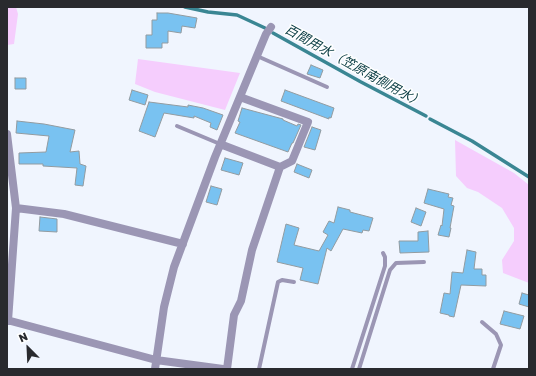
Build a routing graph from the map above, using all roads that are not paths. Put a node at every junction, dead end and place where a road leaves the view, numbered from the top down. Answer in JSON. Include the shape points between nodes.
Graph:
{"nodes":[{"id":1,"x":271,"y":27,"type":"dead end"},
{"id":2,"x":256,"y":56,"type":"junction"},
{"id":3,"x":327,"y":87,"type":"dead end"},
{"id":4,"x":240,"y":98,"type":"junction"},
{"id":5,"x":177,"y":126,"type":"dead end"},
{"id":6,"x":7,"y":134,"type":"edge"},
{"id":7,"x":220,"y":144,"type":"junction"},
{"id":8,"x":280,"y":167,"type":"junction"},
{"id":9,"x":16,"y":208,"type":"junction"},
{"id":10,"x":183,"y":244,"type":"junction"},
{"id":11,"x":383,"y":253,"type":"dead end"},
{"id":12,"x":424,"y":262,"type":"dead end"},
{"id":13,"x":294,"y":282,"type":"dead end"},
{"id":14,"x":8,"y":320,"type":"edge"},
{"id":15,"x":482,"y":322,"type":"dead end"},
{"id":16,"x":156,"y":360,"type":"junction"},
{"id":17,"x":154,"y":369,"type":"edge"},
{"id":18,"x":222,"y":369,"type":"edge"},
{"id":19,"x":227,"y":369,"type":"edge"},
{"id":20,"x":259,"y":369,"type":"edge"},
{"id":21,"x":352,"y":369,"type":"edge"},
{"id":22,"x":359,"y":369,"type":"edge"},
{"id":23,"x":492,"y":369,"type":"edge"}],
"edges":[{"from":1,"to":2,"type":"street"},
{"from":2,"to":3,"type":"lane"},
{"from":2,"to":4,"type":"street"},
{"from":4,"to":7,"type":"street"},
{"from":4,"to":8,"type":"street","via":[[308,122],[292,161]]},
{"from":5,"to":7,"type":"lane"},
{"from":6,"to":9,"type":"street"},
{"from":7,"to":8,"type":"street"},
{"from":7,"to":10,"type":"street"},
{"from":8,"to":19,"type":"street","via":[[252,250],[240,301],[234,315]]},
{"from":9,"to":10,"type":"street","via":[[64,214]]},
{"from":9,"to":14,"type":"street"},
{"from":10,"to":16,"type":"street","via":[[164,307]]},
{"from":11,"to":21,"type":"lane","via":[[385,266]]},
{"from":12,"to":22,"type":"lane","via":[[396,262],[390,270]]},
{"from":13,"to":20,"type":"lane","via":[[278,282]]},
{"from":14,"to":16,"type":"street"},
{"from":15,"to":23,"type":"lane","via":[[496,334],[501,345]]},
{"from":16,"to":17,"type":"street"},
{"from":16,"to":18,"type":"street"}]}
